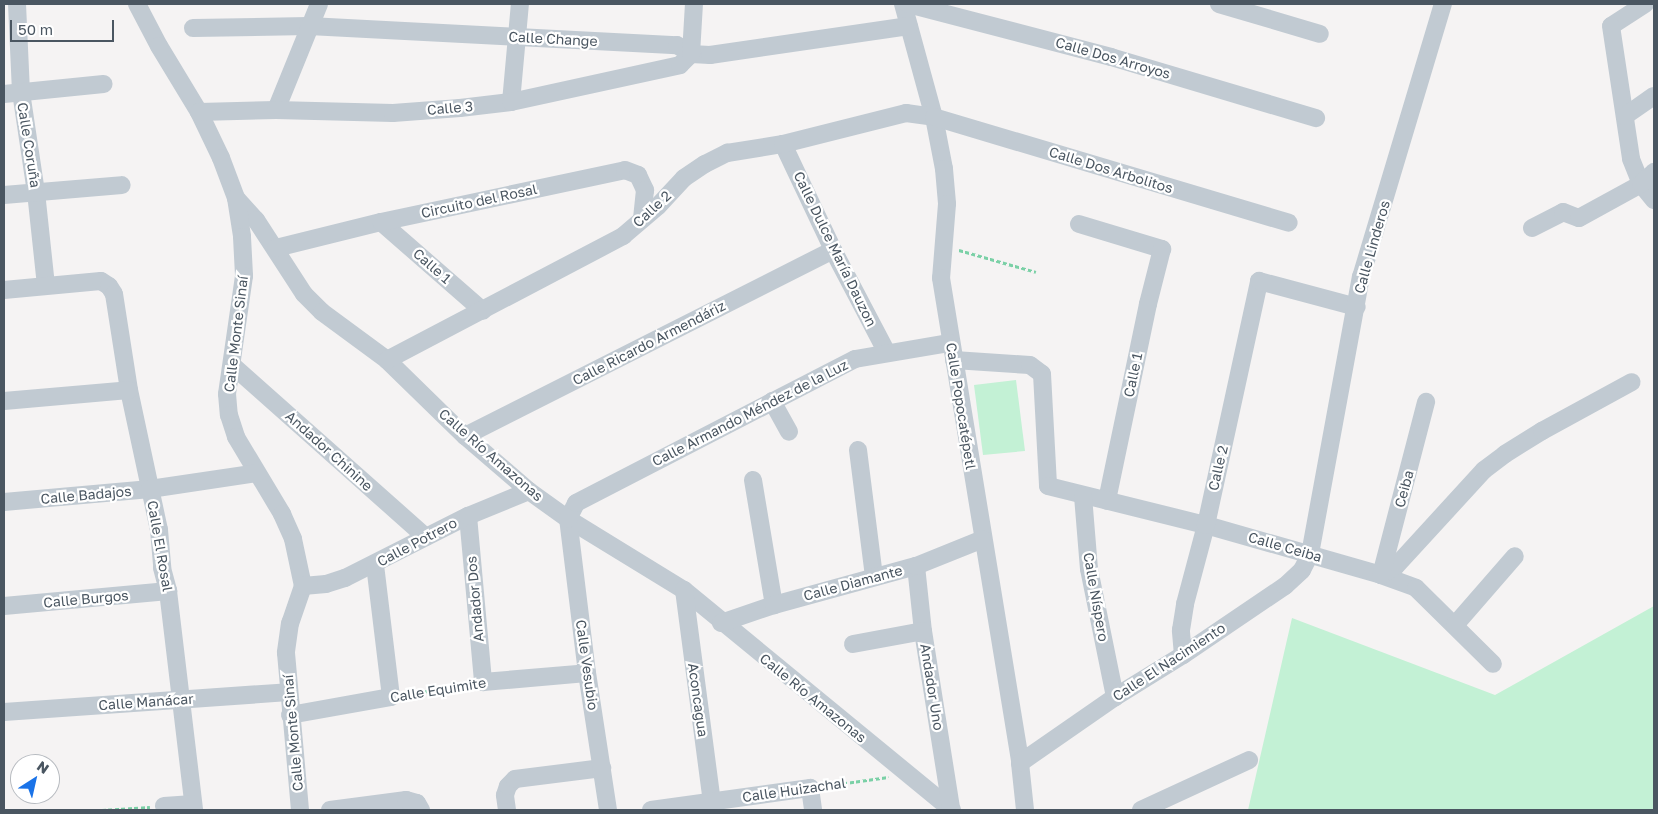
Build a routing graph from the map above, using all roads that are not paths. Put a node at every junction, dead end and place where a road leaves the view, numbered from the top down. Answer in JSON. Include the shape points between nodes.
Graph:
{"nodes":[{"id":1,"x":17,"y":4,"type":"edge"},
{"id":2,"x":137,"y":4,"type":"edge"},
{"id":3,"x":319,"y":4,"type":"edge"},
{"id":4,"x":520,"y":4,"type":"edge"},
{"id":5,"x":694,"y":4,"type":"edge"},
{"id":6,"x":903,"y":4,"type":"edge"},
{"id":7,"x":908,"y":4,"type":"edge"},
{"id":8,"x":1219,"y":4,"type":"edge"},
{"id":9,"x":1443,"y":4,"type":"edge"},
{"id":10,"x":1645,"y":4,"type":"edge"},
{"id":11,"x":309,"y":26,"type":"junction"},
{"id":12,"x":909,"y":26,"type":"junction"},
{"id":13,"x":194,"y":28,"type":"dead end"},
{"id":14,"x":1320,"y":34,"type":"dead end"},
{"id":15,"x":518,"y":38,"type":"junction"},
{"id":16,"x":691,"y":54,"type":"junction"},
{"id":17,"x":104,"y":84,"type":"dead end"},
{"id":18,"x":12,"y":93,"type":"edge"},
{"id":19,"x":1654,"y":96,"type":"edge"},
{"id":20,"x":511,"y":102,"type":"junction"},
{"id":21,"x":276,"y":110,"type":"junction"},
{"id":22,"x":199,"y":112,"type":"junction"},
{"id":23,"x":1625,"y":116,"type":"junction"},
{"id":24,"x":934,"y":117,"type":"junction"},
{"id":25,"x":1316,"y":118,"type":"dead end"},
{"id":26,"x":783,"y":144,"type":"junction"},
{"id":27,"x":1654,"y":172,"type":"edge"},
{"id":28,"x":1641,"y":184,"type":"junction"},
{"id":29,"x":122,"y":185,"type":"dead end"},
{"id":30,"x":36,"y":192,"type":"junction"},
{"id":31,"x":4,"y":195,"type":"edge"},
{"id":32,"x":236,"y":198,"type":"junction"},
{"id":33,"x":1654,"y":200,"type":"edge"},
{"id":34,"x":642,"y":218,"type":"junction"},
{"id":35,"x":381,"y":222,"type":"junction"},
{"id":36,"x":1289,"y":223,"type":"dead end"},
{"id":37,"x":1079,"y":224,"type":"dead end"},
{"id":38,"x":1532,"y":228,"type":"dead end"},
{"id":39,"x":276,"y":248,"type":"junction"},
{"id":40,"x":833,"y":250,"type":"junction"},
{"id":41,"x":46,"y":285,"type":"junction"},
{"id":42,"x":4,"y":290,"type":"edge"},
{"id":43,"x":1357,"y":307,"type":"junction"},
{"id":44,"x":482,"y":311,"type":"junction"},
{"id":45,"x":950,"y":343,"type":"junction"},
{"id":46,"x":887,"y":353,"type":"junction"},
{"id":47,"x":387,"y":360,"type":"junction"},
{"id":48,"x":954,"y":360,"type":"junction"},
{"id":49,"x":232,"y":365,"type":"junction"},
{"id":50,"x":1632,"y":382,"type":"dead end"},
{"id":51,"x":129,"y":390,"type":"junction"},
{"id":52,"x":4,"y":401,"type":"edge"},
{"id":53,"x":772,"y":401,"type":"junction"},
{"id":54,"x":1426,"y":402,"type":"dead end"},
{"id":55,"x":789,"y":432,"type":"dead end"},
{"id":56,"x":465,"y":436,"type":"junction"},
{"id":57,"x":858,"y":450,"type":"dead end"},
{"id":58,"x":256,"y":473,"type":"junction"},
{"id":59,"x":754,"y":480,"type":"dead end"},
{"id":60,"x":150,"y":489,"type":"junction"},
{"id":61,"x":529,"y":491,"type":"junction"},
{"id":62,"x":1084,"y":496,"type":"junction"},
{"id":63,"x":4,"y":502,"type":"edge"},
{"id":64,"x":1107,"y":502,"type":"junction"},
{"id":65,"x":468,"y":516,"type":"junction"},
{"id":66,"x":568,"y":519,"type":"junction"},
{"id":67,"x":1206,"y":525,"type":"junction"},
{"id":68,"x":426,"y":537,"type":"junction"},
{"id":69,"x":983,"y":539,"type":"junction"},
{"id":70,"x":1310,"y":554,"type":"junction"},
{"id":71,"x":1515,"y":556,"type":"dead end"},
{"id":72,"x":375,"y":564,"type":"junction"},
{"id":73,"x":916,"y":566,"type":"junction"},
{"id":74,"x":1381,"y":575,"type":"junction"},
{"id":75,"x":874,"y":577,"type":"junction"},
{"id":76,"x":303,"y":586,"type":"junction"},
{"id":77,"x":684,"y":590,"type":"junction"},
{"id":78,"x":168,"y":591,"type":"junction"},
{"id":79,"x":774,"y":605,"type":"junction"},
{"id":80,"x":4,"y":606,"type":"edge"},
{"id":81,"x":721,"y":623,"type":"junction"},
{"id":82,"x":1455,"y":624,"type":"junction"},
{"id":83,"x":923,"y":631,"type":"junction"},
{"id":84,"x":853,"y":644,"type":"dead end"},
{"id":85,"x":1183,"y":655,"type":"junction"},
{"id":86,"x":1493,"y":664,"type":"dead end"},
{"id":87,"x":587,"y":672,"type":"junction"},
{"id":88,"x":484,"y":682,"type":"joint"},
{"id":89,"x":288,"y":692,"type":"junction"},
{"id":90,"x":1115,"y":696,"type":"junction"},
{"id":91,"x":181,"y":699,"type":"junction"},
{"id":92,"x":4,"y":712,"type":"edge"},
{"id":93,"x":290,"y":716,"type":"junction"},
{"id":94,"x":1249,"y":760,"type":"dead end"},
{"id":95,"x":1020,"y":763,"type":"junction"},
{"id":96,"x":602,"y":768,"type":"junction"},
{"id":97,"x":712,"y":805,"type":"edge"},
{"id":98,"x":164,"y":806,"type":"road end"},
{"id":99,"x":193,"y":807,"type":"edge"},
{"id":100,"x":418,"y":807,"type":"edge"},
{"id":101,"x":952,"y":809,"type":"edge"},
{"id":102,"x":300,"y":810,"type":"edge"},
{"id":103,"x":330,"y":810,"type":"edge"},
{"id":104,"x":507,"y":810,"type":"edge"},
{"id":105,"x":608,"y":810,"type":"edge"},
{"id":106,"x":651,"y":810,"type":"edge"},
{"id":107,"x":813,"y":810,"type":"edge"},
{"id":108,"x":1025,"y":810,"type":"edge"},
{"id":109,"x":1141,"y":810,"type":"edge"}],
"edges":[{"from":1,"to":18,"type":"street","name":"Calle Coruña"},
{"from":2,"to":22,"type":"street","name":"Calle Río Amazonas","via":[[158,46]]},
{"from":3,"to":11,"type":"street"},
{"from":4,"to":15,"type":"street"},
{"from":5,"to":16,"type":"street"},
{"from":6,"to":12,"type":"street","name":"Calle Popocatépetl"},
{"from":7,"to":25,"type":"street","name":"Calle Dos Arroyos","via":[[1111,57]]},
{"from":8,"to":14,"type":"street"},
{"from":9,"to":43,"type":"street","name":"Calle Linderos","via":[[1361,277]]},
{"from":10,"to":23,"type":"street","via":[[1611,26]]},
{"from":11,"to":13,"type":"street","name":"Calle Change"},
{"from":11,"to":15,"type":"street","name":"Calle Change"},
{"from":11,"to":21,"type":"street"},
{"from":12,"to":16,"type":"street","name":"Calle Change","via":[[710,55]]},
{"from":12,"to":24,"type":"street","name":"Calle Popocatépetl"},
{"from":15,"to":16,"type":"street","name":"Calle Change","via":[[677,45]]},
{"from":15,"to":20,"type":"street"},
{"from":16,"to":20,"type":"street","name":"Calle 3","via":[[680,65]]},
{"from":17,"to":18,"type":"street"},
{"from":18,"to":30,"type":"street","name":"Calle Coruña"},
{"from":19,"to":23,"type":"street"},
{"from":20,"to":21,"type":"street","name":"Calle 3","via":[[393,113]]},
{"from":21,"to":22,"type":"street","name":"Calle 3"},
{"from":22,"to":32,"type":"street","name":"Calle Río Amazonas"},
{"from":23,"to":28,"type":"street","via":[[1631,159]]},
{"from":24,"to":26,"type":"street","name":"Calle 2","via":[[906,113]]},
{"from":24,"to":36,"type":"street","name":"Calle Dos Arbolitos"},
{"from":24,"to":45,"type":"street","name":"Calle Popocatépetl","via":[[947,204],[941,278]]},
{"from":26,"to":34,"type":"street","name":"Calle 2","via":[[727,153],[704,164],[684,178]]},
{"from":26,"to":40,"type":"street","name":"Calle Dulce María Dauzon"},
{"from":27,"to":28,"type":"street"},
{"from":28,"to":33,"type":"street"},
{"from":28,"to":38,"type":"street","via":[[1578,218],[1563,212]]},
{"from":29,"to":30,"type":"street"},
{"from":30,"to":31,"type":"street"},
{"from":30,"to":41,"type":"street","name":"Calle Coruña"},
{"from":32,"to":39,"type":"street","name":"Calle Río Amazonas"},
{"from":32,"to":49,"type":"street","name":"Calle Monte Sinaí","via":[[244,276]]},
{"from":34,"to":35,"type":"street","name":"Circuito del Rosal","via":[[645,190],[638,175],[625,170]]},
{"from":34,"to":44,"type":"street","name":"Calle 2","via":[[623,236]]},
{"from":35,"to":39,"type":"street","name":"Circuito del Rosal"},
{"from":35,"to":44,"type":"street","name":"Calle 1"},
{"from":37,"to":64,"type":"street","name":"Calle 1","via":[[1162,249]]},
{"from":39,"to":47,"type":"street","name":"Calle Río Amazonas","via":[[304,294],[322,312]]},
{"from":40,"to":46,"type":"street","name":"Calle Dulce María Dauzon"},
{"from":40,"to":56,"type":"street","name":"Calle Ricardo Armendáriz"},
{"from":41,"to":42,"type":"street"},
{"from":41,"to":51,"type":"street","name":"Calle El Rosal","via":[[101,281],[109,286],[114,294]]},
{"from":43,"to":67,"type":"street","name":"Calle 2","via":[[1259,282]]},
{"from":43,"to":70,"type":"street","name":"Calle Linderos"},
{"from":44,"to":47,"type":"street","name":"Calle 2"},
{"from":45,"to":46,"type":"street","name":"Calle Armando Méndez de la Luz"},
{"from":45,"to":48,"type":"street","name":"Calle Popocatépetl"},
{"from":46,"to":53,"type":"street","name":"Calle Armando Méndez de la Luz","via":[[855,359]]},
{"from":47,"to":56,"type":"street","name":"Calle Río Amazonas"},
{"from":48,"to":62,"type":"street","name":"Calle Ceiba","via":[[1030,365],[1042,374],[1048,486]]},
{"from":48,"to":69,"type":"street","name":"Calle Popocatépetl"},
{"from":49,"to":58,"type":"street","name":"Calle Monte Sinaí","via":[[227,394],[229,415],[236,437]]},
{"from":49,"to":68,"type":"street","name":"Andador Chinine"},
{"from":50,"to":74,"type":"street","via":[[1542,431],[1484,470],[1396,566]]},
{"from":51,"to":52,"type":"street"},
{"from":51,"to":60,"type":"street","name":"Calle El Rosal"},
{"from":53,"to":55,"type":"street"},
{"from":53,"to":66,"type":"street","name":"Calle Armando Méndez de la Luz","via":[[576,503]]},
{"from":54,"to":74,"type":"street","name":"Ceiba"},
{"from":56,"to":61,"type":"street","name":"Calle Río Amazonas"},
{"from":57,"to":75,"type":"street"},
{"from":58,"to":60,"type":"street","name":"Calle Badajos"},
{"from":58,"to":76,"type":"street","name":"Calle Monte Sinaí","via":[[282,514],[293,539]]},
{"from":59,"to":79,"type":"street"},
{"from":60,"to":63,"type":"street","name":"Calle Badajos"},
{"from":60,"to":78,"type":"street","name":"Calle El Rosal"},
{"from":61,"to":65,"type":"street","name":"Calle Potrero"},
{"from":61,"to":66,"type":"street","name":"Calle Río Amazonas"},
{"from":62,"to":64,"type":"street","name":"Calle Ceiba"},
{"from":62,"to":90,"type":"street","name":"Calle Níspero","via":[[1089,568]]},
{"from":64,"to":67,"type":"street","name":"Calle Ceiba"},
{"from":65,"to":68,"type":"street","name":"Calle Potrero"},
{"from":65,"to":88,"type":"street","name":"Andador Dos"},
{"from":66,"to":77,"type":"street","name":"Calle Río Amazonas"},
{"from":66,"to":87,"type":"street","name":"Calle Vesubio"},
{"from":67,"to":70,"type":"street","name":"Calle Ceiba"},
{"from":67,"to":85,"type":"street","name":"Calle 2","via":[[1184,604]]},
{"from":68,"to":72,"type":"street","name":"Calle Potrero"},
{"from":69,"to":73,"type":"street","name":"Calle Diamante"},
{"from":69,"to":95,"type":"street","name":"Calle Popocatépetl"},
{"from":70,"to":74,"type":"street","name":"Calle Ceiba"},
{"from":70,"to":85,"type":"street","name":"Calle El Nacimiento","via":[[1302,570],[1285,586]]},
{"from":71,"to":82,"type":"street"},
{"from":72,"to":76,"type":"street","name":"Calle Potrero","via":[[326,584]]},
{"from":72,"to":93,"type":"street","name":"Calle Equimite","via":[[391,697]]},
{"from":73,"to":75,"type":"street","name":"Calle Diamante"},
{"from":73,"to":83,"type":"street","name":"Andador Uno"},
{"from":74,"to":82,"type":"street","name":"Calle Ceiba","via":[[1416,588]]},
{"from":75,"to":79,"type":"street","name":"Calle Diamante"},
{"from":76,"to":89,"type":"street","name":"Calle Monte Sinaí","via":[[290,623],[286,653]]},
{"from":77,"to":81,"type":"street","name":"Calle Río Amazonas"},
{"from":77,"to":97,"type":"street","name":"Aconcagua"},
{"from":78,"to":80,"type":"street","name":"Calle Burgos"},
{"from":78,"to":91,"type":"street","name":"Calle El Rosal"},
{"from":79,"to":81,"type":"street","name":"Calle Diamante"},
{"from":81,"to":101,"type":"street","name":"Calle Río Amazonas"},
{"from":82,"to":86,"type":"street","name":"Calle Ceiba"},
{"from":83,"to":84,"type":"street"},
{"from":83,"to":101,"type":"street","name":"Andador Uno"},
{"from":85,"to":90,"type":"street","name":"Calle El Nacimiento"},
{"from":87,"to":88,"type":"street","name":"Calle Equimite"},
{"from":87,"to":96,"type":"street","name":"Calle Vesubio"},
{"from":89,"to":91,"type":"street","name":"Calle Manácar"},
{"from":89,"to":93,"type":"street","name":"Calle Monte Sinaí"},
{"from":90,"to":95,"type":"street","name":"Calle El Nacimiento"},
{"from":91,"to":92,"type":"street","name":"Calle Manácar"},
{"from":91,"to":99,"type":"street","name":"Calle El Rosal"},
{"from":93,"to":102,"type":"street","name":"Calle Monte Sinaí"},
{"from":94,"to":109,"type":"street"},
{"from":95,"to":108,"type":"street","name":"Calle Popocatépetl"},
{"from":96,"to":104,"type":"street","via":[[515,779],[505,795]]},
{"from":96,"to":105,"type":"street","name":"Calle Vesubio"},
{"from":97,"to":106,"type":"street","name":"Calle Huizachal"},
{"from":97,"to":107,"type":"street","name":"Calle Huizachal","via":[[810,788]]},
{"from":98,"to":99,"type":"street"},
{"from":100,"to":103,"type":"street","via":[[406,800]]}]}
